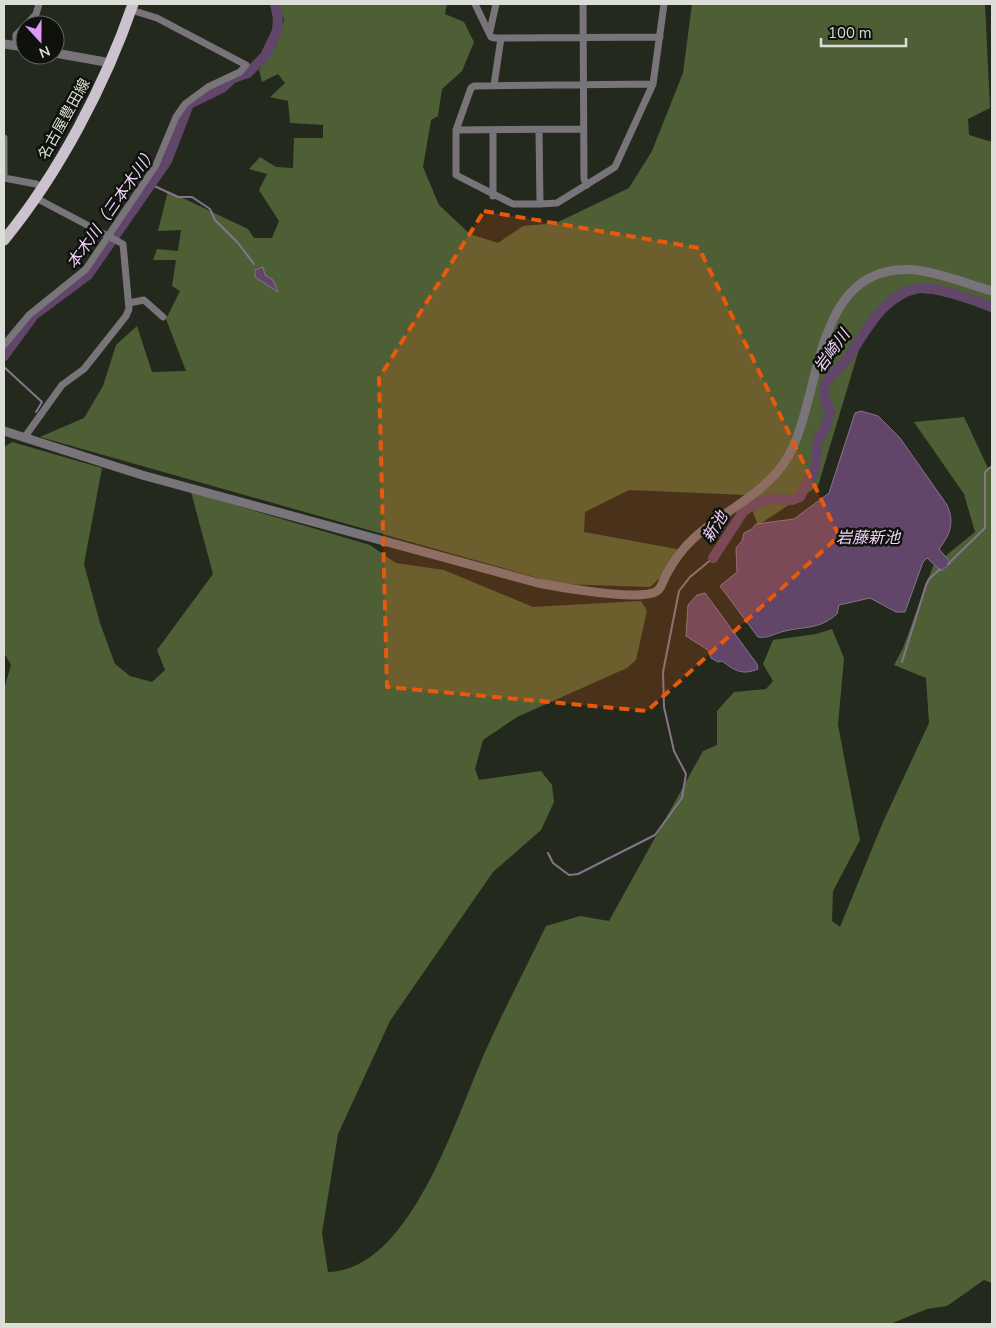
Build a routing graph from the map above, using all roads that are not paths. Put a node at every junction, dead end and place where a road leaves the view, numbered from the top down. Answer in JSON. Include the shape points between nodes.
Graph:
{"nodes":[{"id":1,"x":475,"y":4,"type":"edge"},
{"id":2,"x":496,"y":4,"type":"edge"},
{"id":3,"x":583,"y":4,"type":"edge"},
{"id":4,"x":664,"y":4,"type":"edge"},
{"id":5,"x":132,"y":7,"type":"edge"},
{"id":6,"x":490,"y":32,"type":"junction"},
{"id":7,"x":583,"y":37,"type":"junction"},
{"id":8,"x":660,"y":37,"type":"junction"},
{"id":9,"x":501,"y":38,"type":"junction"},
{"id":10,"x":65,"y":55,"type":"edge"},
{"id":11,"x":111,"y":63,"type":"junction"},
{"id":12,"x":583,"y":84,"type":"junction"},
{"id":13,"x":653,"y":84,"type":"junction"},
{"id":14,"x":494,"y":85,"type":"junction"},
{"id":15,"x":583,"y":129,"type":"junction"},
{"id":16,"x":456,"y":130,"type":"junction"},
{"id":17,"x":493,"y":130,"type":"junction"},
{"id":18,"x":539,"y":130,"type":"junction"},
{"id":19,"x":4,"y":138,"type":"edge"},
{"id":20,"x":4,"y":178,"type":"edge"},
{"id":21,"x":586,"y":185,"type":"junction"},
{"id":22,"x":42,"y":188,"type":"junction"},
{"id":23,"x":493,"y":196,"type":"junction"},
{"id":24,"x":36,"y":198,"type":"junction"},
{"id":25,"x":540,"y":204,"type":"junction"},
{"id":26,"x":110,"y":235,"type":"junction"},
{"id":27,"x":4,"y":240,"type":"edge"},
{"id":28,"x":992,"y":291,"type":"edge"},
{"id":29,"x":129,"y":303,"type":"junction"},
{"id":30,"x":163,"y":316,"type":"dead end"},
{"id":31,"x":4,"y":346,"type":"edge"},
{"id":32,"x":4,"y":431,"type":"edge"},
{"id":33,"x":24,"y":438,"type":"junction"}],
"edges":[{"from":1,"to":6,"type":"street"},
{"from":2,"to":6,"type":"street"},
{"from":3,"to":7,"type":"street"},
{"from":4,"to":8,"type":"street"},
{"from":5,"to":11,"type":"main road","name":"名古屋豊田線"},
{"from":5,"to":26,"type":"street","via":[[246,65],[240,72],[208,87],[185,104],[176,117],[160,159]]},
{"from":6,"to":9,"type":"street","via":[[492,37]]},
{"from":7,"to":8,"type":"street"},
{"from":7,"to":9,"type":"street"},
{"from":7,"to":12,"type":"street"},
{"from":8,"to":13,"type":"street"},
{"from":9,"to":14,"type":"street"},
{"from":10,"to":11,"type":"street"},
{"from":11,"to":22,"type":"main road","name":"名古屋豊田線"},
{"from":12,"to":13,"type":"street"},
{"from":12,"to":14,"type":"street"},
{"from":12,"to":15,"type":"street"},
{"from":13,"to":21,"type":"street","via":[[615,167]]},
{"from":14,"to":16,"type":"street","via":[[470,88]]},
{"from":15,"to":18,"type":"street"},
{"from":15,"to":21,"type":"street"},
{"from":16,"to":17,"type":"street"},
{"from":16,"to":23,"type":"street","via":[[456,175]]},
{"from":17,"to":18,"type":"street"},
{"from":17,"to":23,"type":"street"},
{"from":18,"to":25,"type":"street"},
{"from":19,"to":20,"type":"street"},
{"from":20,"to":22,"type":"street"},
{"from":21,"to":25,"type":"street","via":[[556,203]]},
{"from":22,"to":24,"type":"main road","name":"名古屋豊田線"},
{"from":23,"to":25,"type":"street","via":[[513,204]]},
{"from":24,"to":26,"type":"street"},
{"from":24,"to":27,"type":"main road","name":"名古屋豊田線"},
{"from":26,"to":29,"type":"street","via":[[123,244]]},
{"from":26,"to":31,"type":"street","via":[[80,276],[29,315]]},
{"from":28,"to":33,"type":"street","via":[[928,272],[908,270],[877,276],[853,291],[833,317],[798,435],[784,463],[764,487],[693,539],[676,558],[660,589],[651,594],[598,594],[538,583],[142,475]]},
{"from":29,"to":30,"type":"street","via":[[144,300]]},
{"from":29,"to":33,"type":"street","via":[[126,316],[84,369],[62,385]]},
{"from":32,"to":33,"type":"street"}]}
